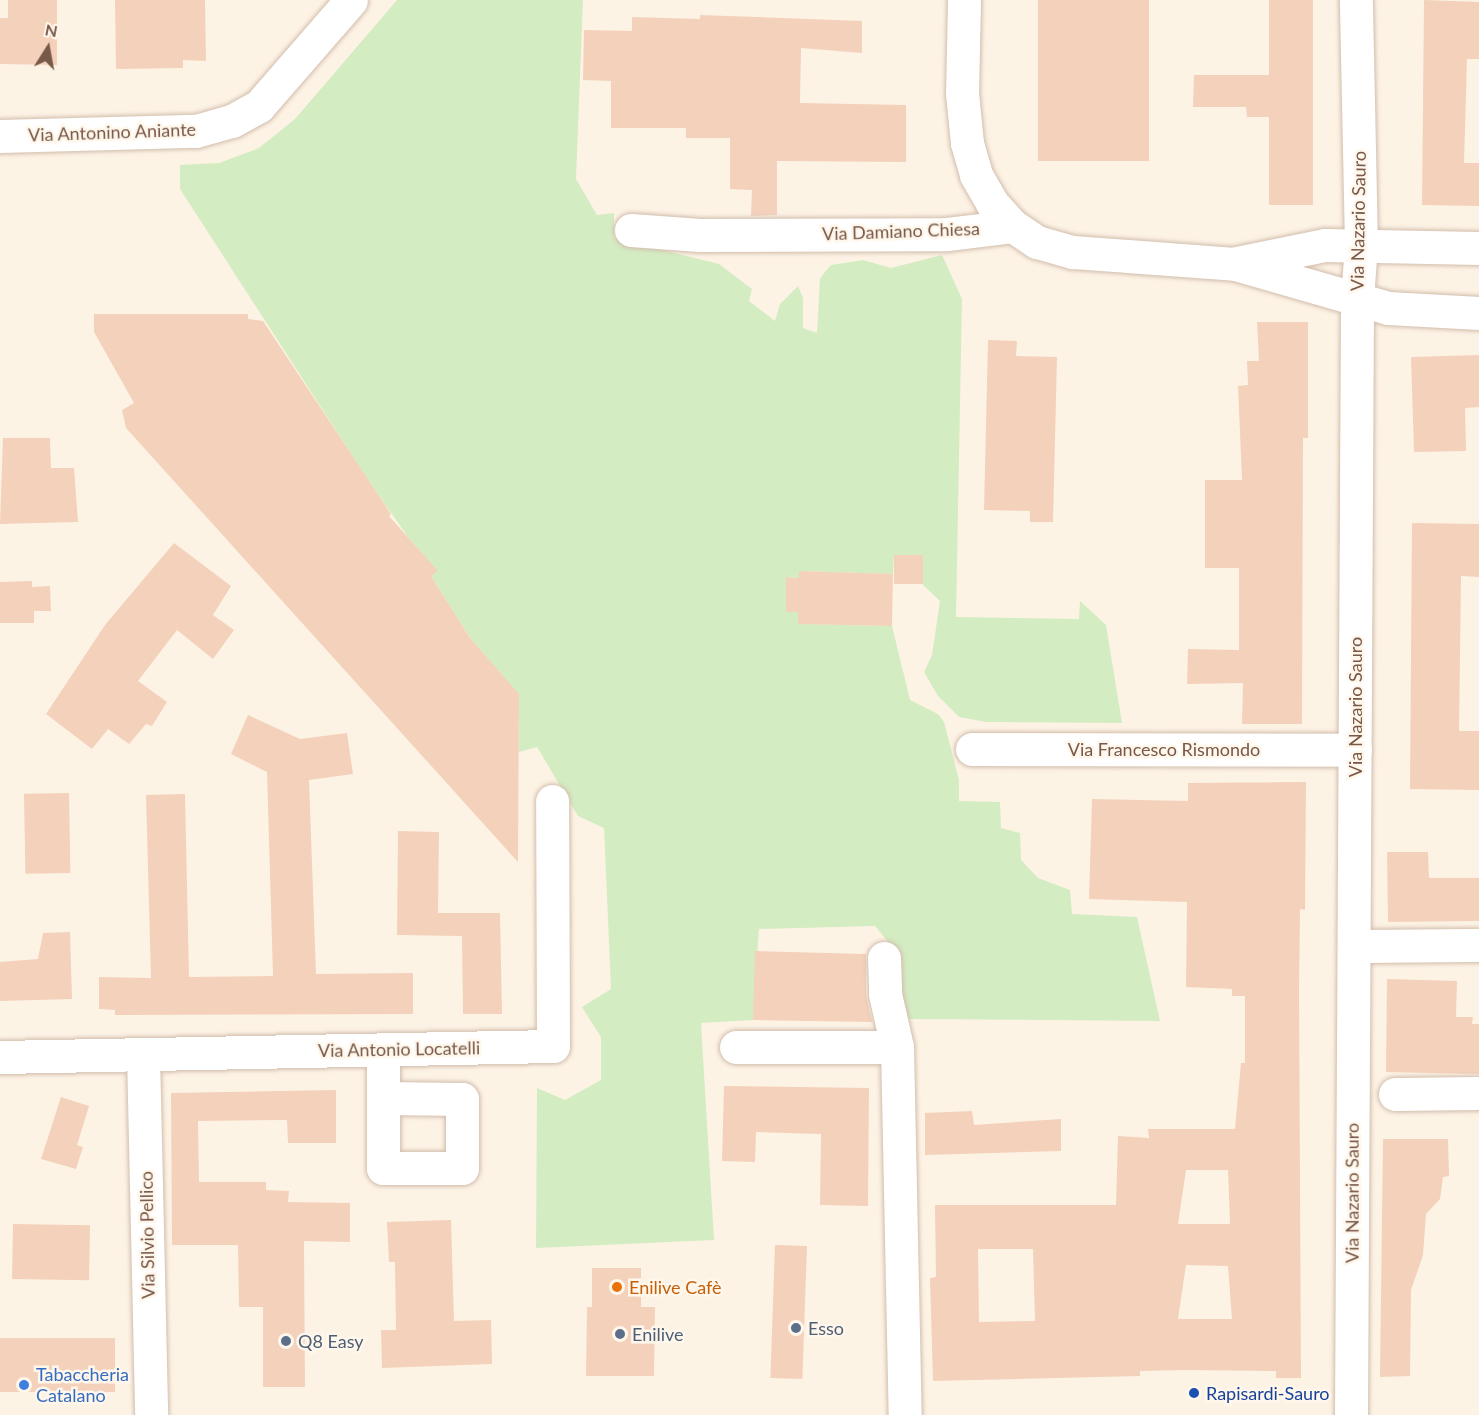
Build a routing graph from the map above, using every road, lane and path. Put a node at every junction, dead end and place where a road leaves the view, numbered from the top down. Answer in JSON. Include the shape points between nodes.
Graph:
{"nodes":[{"id":1,"x":351,"y":0,"type":"edge"},
{"id":2,"x":964,"y":0,"type":"edge"},
{"id":3,"x":1356,"y":0,"type":"edge"},
{"id":4,"x":0,"y":135,"type":"edge"},
{"id":5,"x":1013,"y":225,"type":"junction"},
{"id":6,"x":631,"y":230,"type":"dead end"},
{"id":7,"x":1361,"y":244,"type":"junction"},
{"id":8,"x":1479,"y":248,"type":"edge"},
{"id":9,"x":1235,"y":264,"type":"junction"},
{"id":10,"x":1357,"y":299,"type":"junction"},
{"id":11,"x":1479,"y":313,"type":"edge"},
{"id":12,"x":972,"y":749,"type":"dead end"},
{"id":13,"x":1355,"y":750,"type":"junction"},
{"id":14,"x":552,"y":801,"type":"dead end"},
{"id":15,"x":1479,"y":945,"type":"edge"},
{"id":16,"x":1354,"y":946,"type":"junction"},
{"id":17,"x":884,"y":958,"type":"dead end"},
{"id":18,"x":736,"y":1047,"type":"dead end"},
{"id":19,"x":897,"y":1047,"type":"junction"},
{"id":20,"x":383,"y":1049,"type":"junction"},
{"id":21,"x":143,"y":1054,"type":"junction"},
{"id":22,"x":0,"y":1057,"type":"edge"},
{"id":23,"x":1479,"y":1093,"type":"edge"},
{"id":24,"x":1395,"y":1094,"type":"dead end"},
{"id":25,"x":383,"y":1098,"type":"dead end"},
{"id":26,"x":150,"y":1415,"type":"edge"},
{"id":27,"x":905,"y":1415,"type":"edge"},
{"id":28,"x":1351,"y":1415,"type":"edge"}],
"edges":[{"from":1,"to":4,"type":"street","name":"Via Antonino Aniante","via":[[259,106],[232,121],[196,131]]},
{"from":2,"to":5,"type":"street","via":[[962,93],[967,143],[976,175],[992,203]]},
{"from":3,"to":7,"type":"street","name":"Via Nazario Sauro"},
{"from":5,"to":6,"type":"street","name":"Via Damiano Chiesa","via":[[946,234],[700,235]]},
{"from":5,"to":9,"type":"street","via":[[1037,242],[1073,252]]},
{"from":7,"to":8,"type":"street"},
{"from":7,"to":9,"type":"street","via":[[1325,245]]},
{"from":7,"to":10,"type":"street","name":"Via Nazario Sauro"},
{"from":9,"to":10,"type":"street"},
{"from":10,"to":11,"type":"street","via":[[1388,308]]},
{"from":10,"to":13,"type":"street","name":"Via Nazario Sauro"},
{"from":12,"to":13,"type":"street","name":"Via Francesco Rismondo"},
{"from":13,"to":16,"type":"street","name":"Via Nazario Sauro"},
{"from":14,"to":20,"type":"street","name":"Via Antonio Locatelli","via":[[553,1046]]},
{"from":15,"to":16,"type":"street"},
{"from":16,"to":28,"type":"street","name":"Via Nazario Sauro"},
{"from":17,"to":19,"type":"street","via":[[885,994]]},
{"from":18,"to":19,"type":"street"},
{"from":19,"to":27,"type":"street"},
{"from":20,"to":21,"type":"street","name":"Via Antonio Locatelli"},
{"from":20,"to":25,"type":"street"},
{"from":21,"to":22,"type":"street","name":"Via Antonio Locatelli"},
{"from":21,"to":26,"type":"street","name":"Via Silvio Pellico"},
{"from":23,"to":24,"type":"street"}]}
